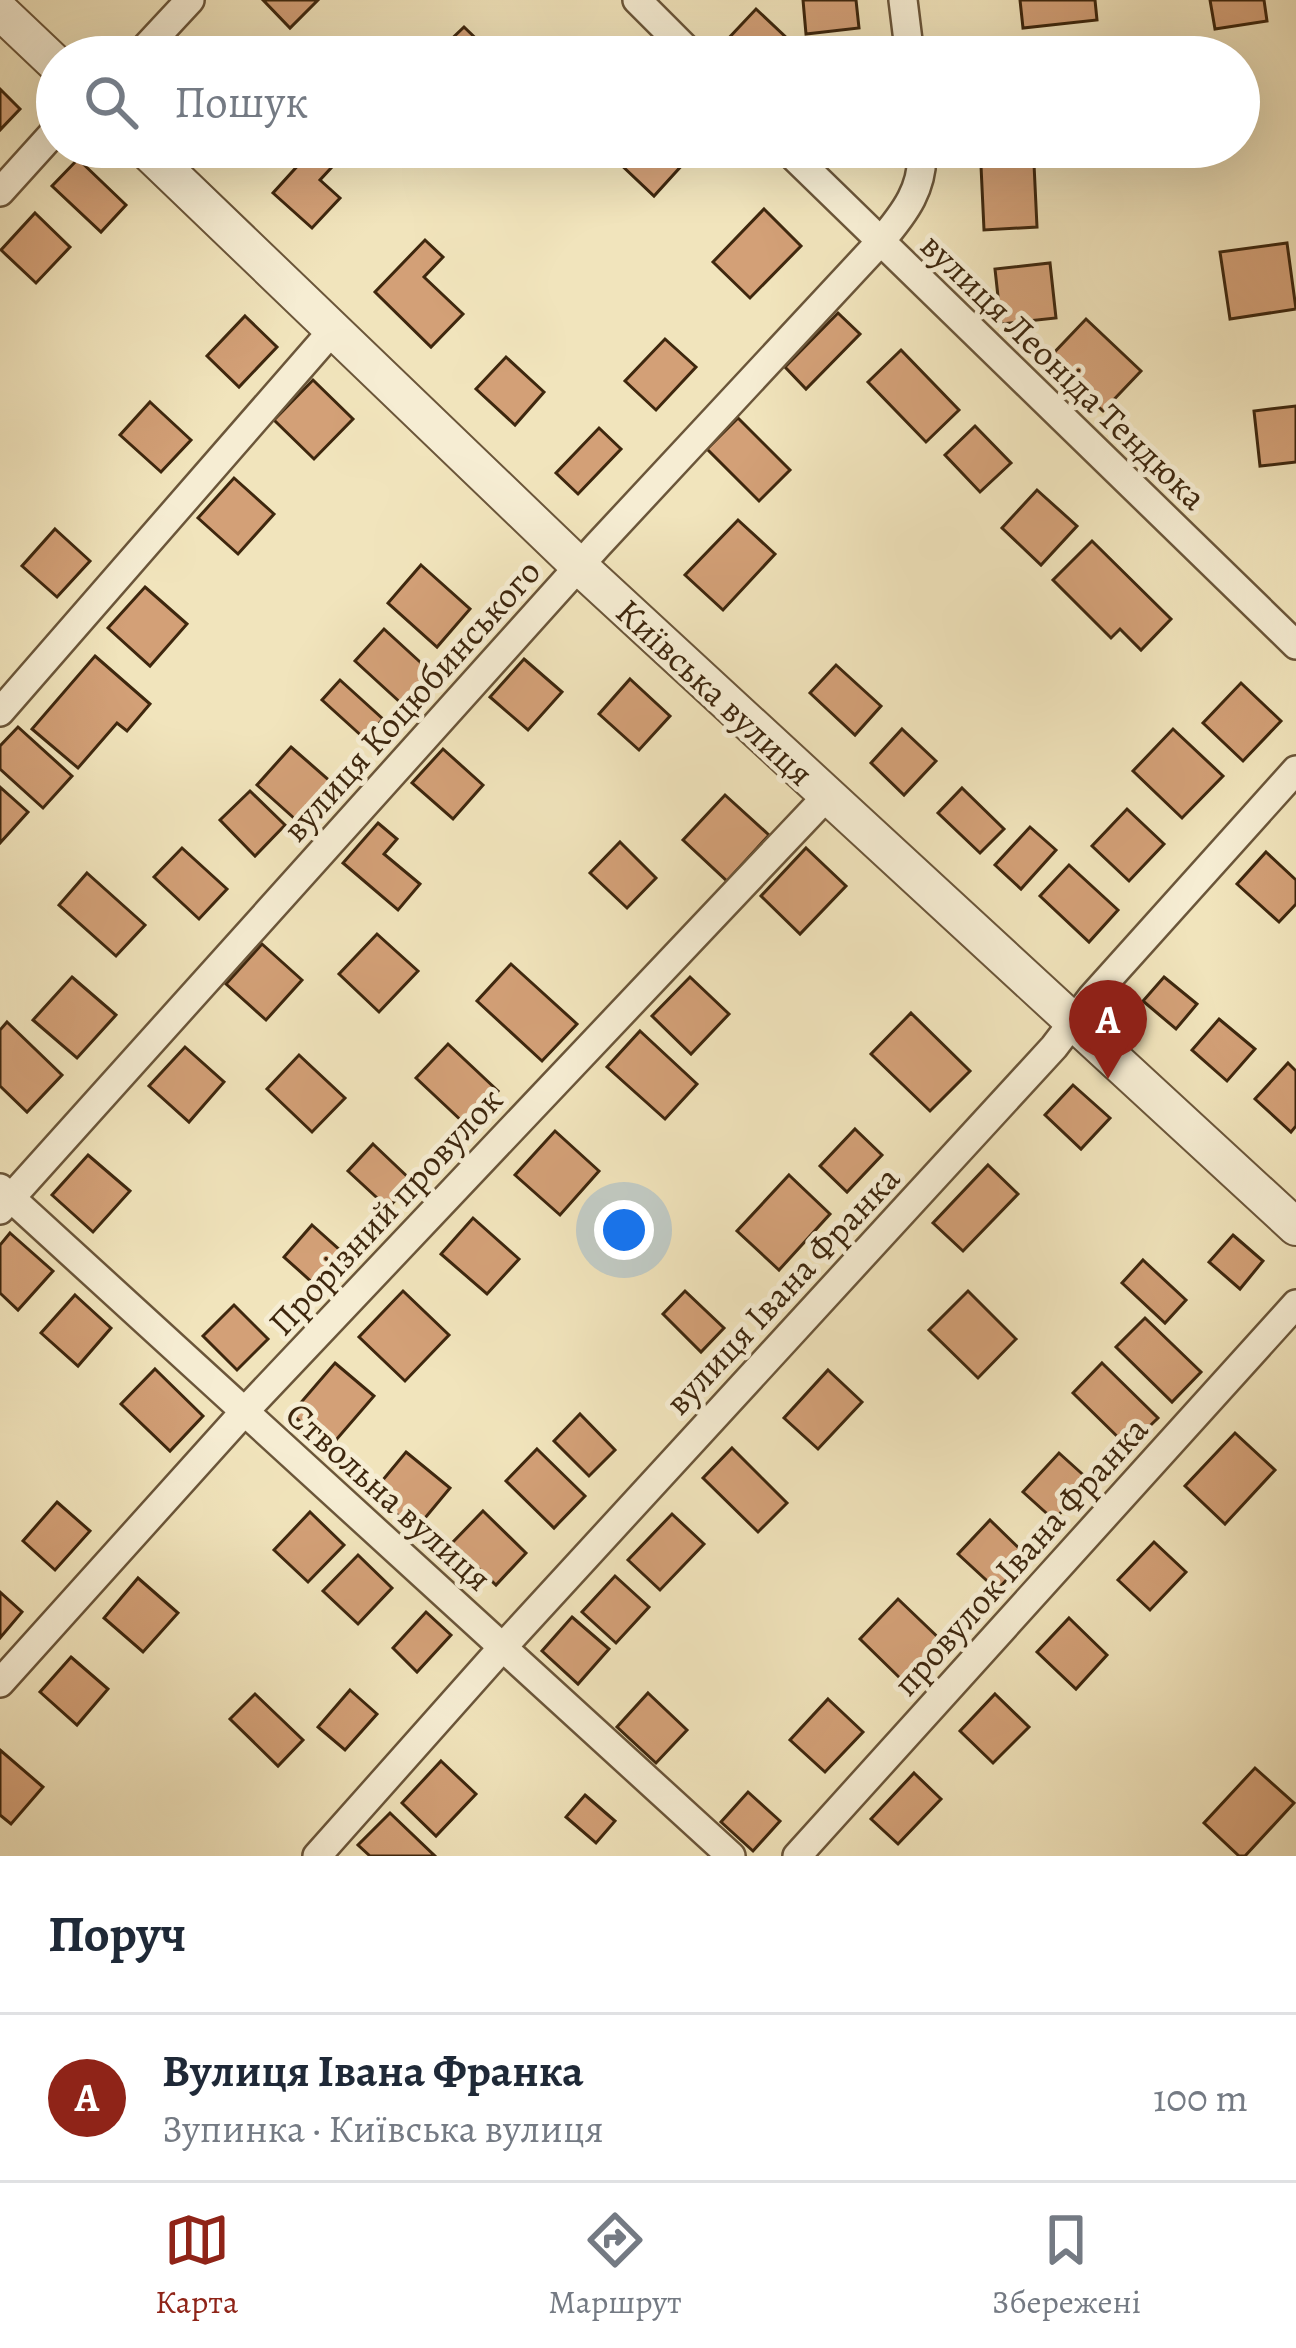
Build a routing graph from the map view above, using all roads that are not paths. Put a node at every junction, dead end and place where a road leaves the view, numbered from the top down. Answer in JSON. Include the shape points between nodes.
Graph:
{"nodes":[{"id":1,"x":190,"y":0,"type":"edge"},
{"id":2,"x":637,"y":0,"type":"edge"},
{"id":3,"x":903,"y":0,"type":"edge"},
{"id":4,"x":0,"y":11,"type":"edge"},
{"id":5,"x":157,"y":36,"type":"edge"},
{"id":6,"x":673,"y":36,"type":"edge"},
{"id":7,"x":907,"y":36,"type":"edge"},
{"id":8,"x":36,"y":45,"type":"edge"},
{"id":9,"x":36,"y":152,"type":"edge"},
{"id":10,"x":165,"y":168,"type":"edge"},
{"id":11,"x":805,"y":168,"type":"edge"},
{"id":12,"x":921,"y":168,"type":"edge"},
{"id":13,"x":0,"y":192,"type":"edge"},
{"id":14,"x":880,"y":242,"type":"junction"},
{"id":15,"x":332,"y":331,"type":"junction"},
{"id":16,"x":580,"y":567,"type":"junction"},
{"id":17,"x":1296,"y":645,"type":"edge"},
{"id":18,"x":0,"y":712,"type":"edge"},
{"id":19,"x":1296,"y":770,"type":"edge"},
{"id":20,"x":828,"y":795,"type":"junction"},
{"id":21,"x":1071,"y":1022,"type":"junction"},
{"id":22,"x":4,"y":1198,"type":"edge"},
{"id":23,"x":1296,"y":1228,"type":"edge"},
{"id":24,"x":1296,"y":1304,"type":"edge"},
{"id":25,"x":244,"y":1412,"type":"junction"},
{"id":26,"x":502,"y":1648,"type":"junction"},
{"id":27,"x":0,"y":1683,"type":"edge"},
{"id":28,"x":317,"y":1856,"type":"edge"},
{"id":29,"x":731,"y":1856,"type":"edge"},
{"id":30,"x":797,"y":1856,"type":"edge"}],
"edges":[{"from":1,"to":5,"type":"street"},
{"from":2,"to":6,"type":"street"},
{"from":3,"to":7,"type":"street"},
{"from":4,"to":8,"type":"street"},
{"from":9,"to":13,"type":"street"},
{"from":10,"to":15,"type":"street","name":"Київська вулиця"},
{"from":11,"to":14,"type":"street","name":"вулиця Леоніда Тендюка"},
{"from":12,"to":14,"type":"street","name":"вулиця Коцюбинського","via":[[910,207]]},
{"from":14,"to":16,"type":"street","name":"вулиця Коцюбинського"},
{"from":14,"to":17,"type":"street","name":"вулиця Леоніда Тендюка"},
{"from":15,"to":16,"type":"street","name":"Київська вулиця"},
{"from":15,"to":18,"type":"street"},
{"from":16,"to":20,"type":"street","name":"Київська вулиця"},
{"from":16,"to":22,"type":"street","name":"вулиця Коцюбинського"},
{"from":19,"to":21,"type":"street","name":"вулиця Івана Франка"},
{"from":20,"to":21,"type":"street","name":"Київська вулиця"},
{"from":20,"to":25,"type":"street","name":"Прорізний провулок"},
{"from":21,"to":23,"type":"street","name":"Київська вулиця"},
{"from":21,"to":26,"type":"street","name":"вулиця Івана Франка"},
{"from":22,"to":25,"type":"street","name":"Ствольна вулиця"},
{"from":24,"to":30,"type":"street","name":"провулок Івана Франка"},
{"from":25,"to":26,"type":"street","name":"Ствольна вулиця"},
{"from":25,"to":27,"type":"street","name":"Прорізний провулок"},
{"from":26,"to":28,"type":"street","name":"вулиця Івана Франка"},
{"from":26,"to":29,"type":"street","name":"Ствольна вулиця"}]}
